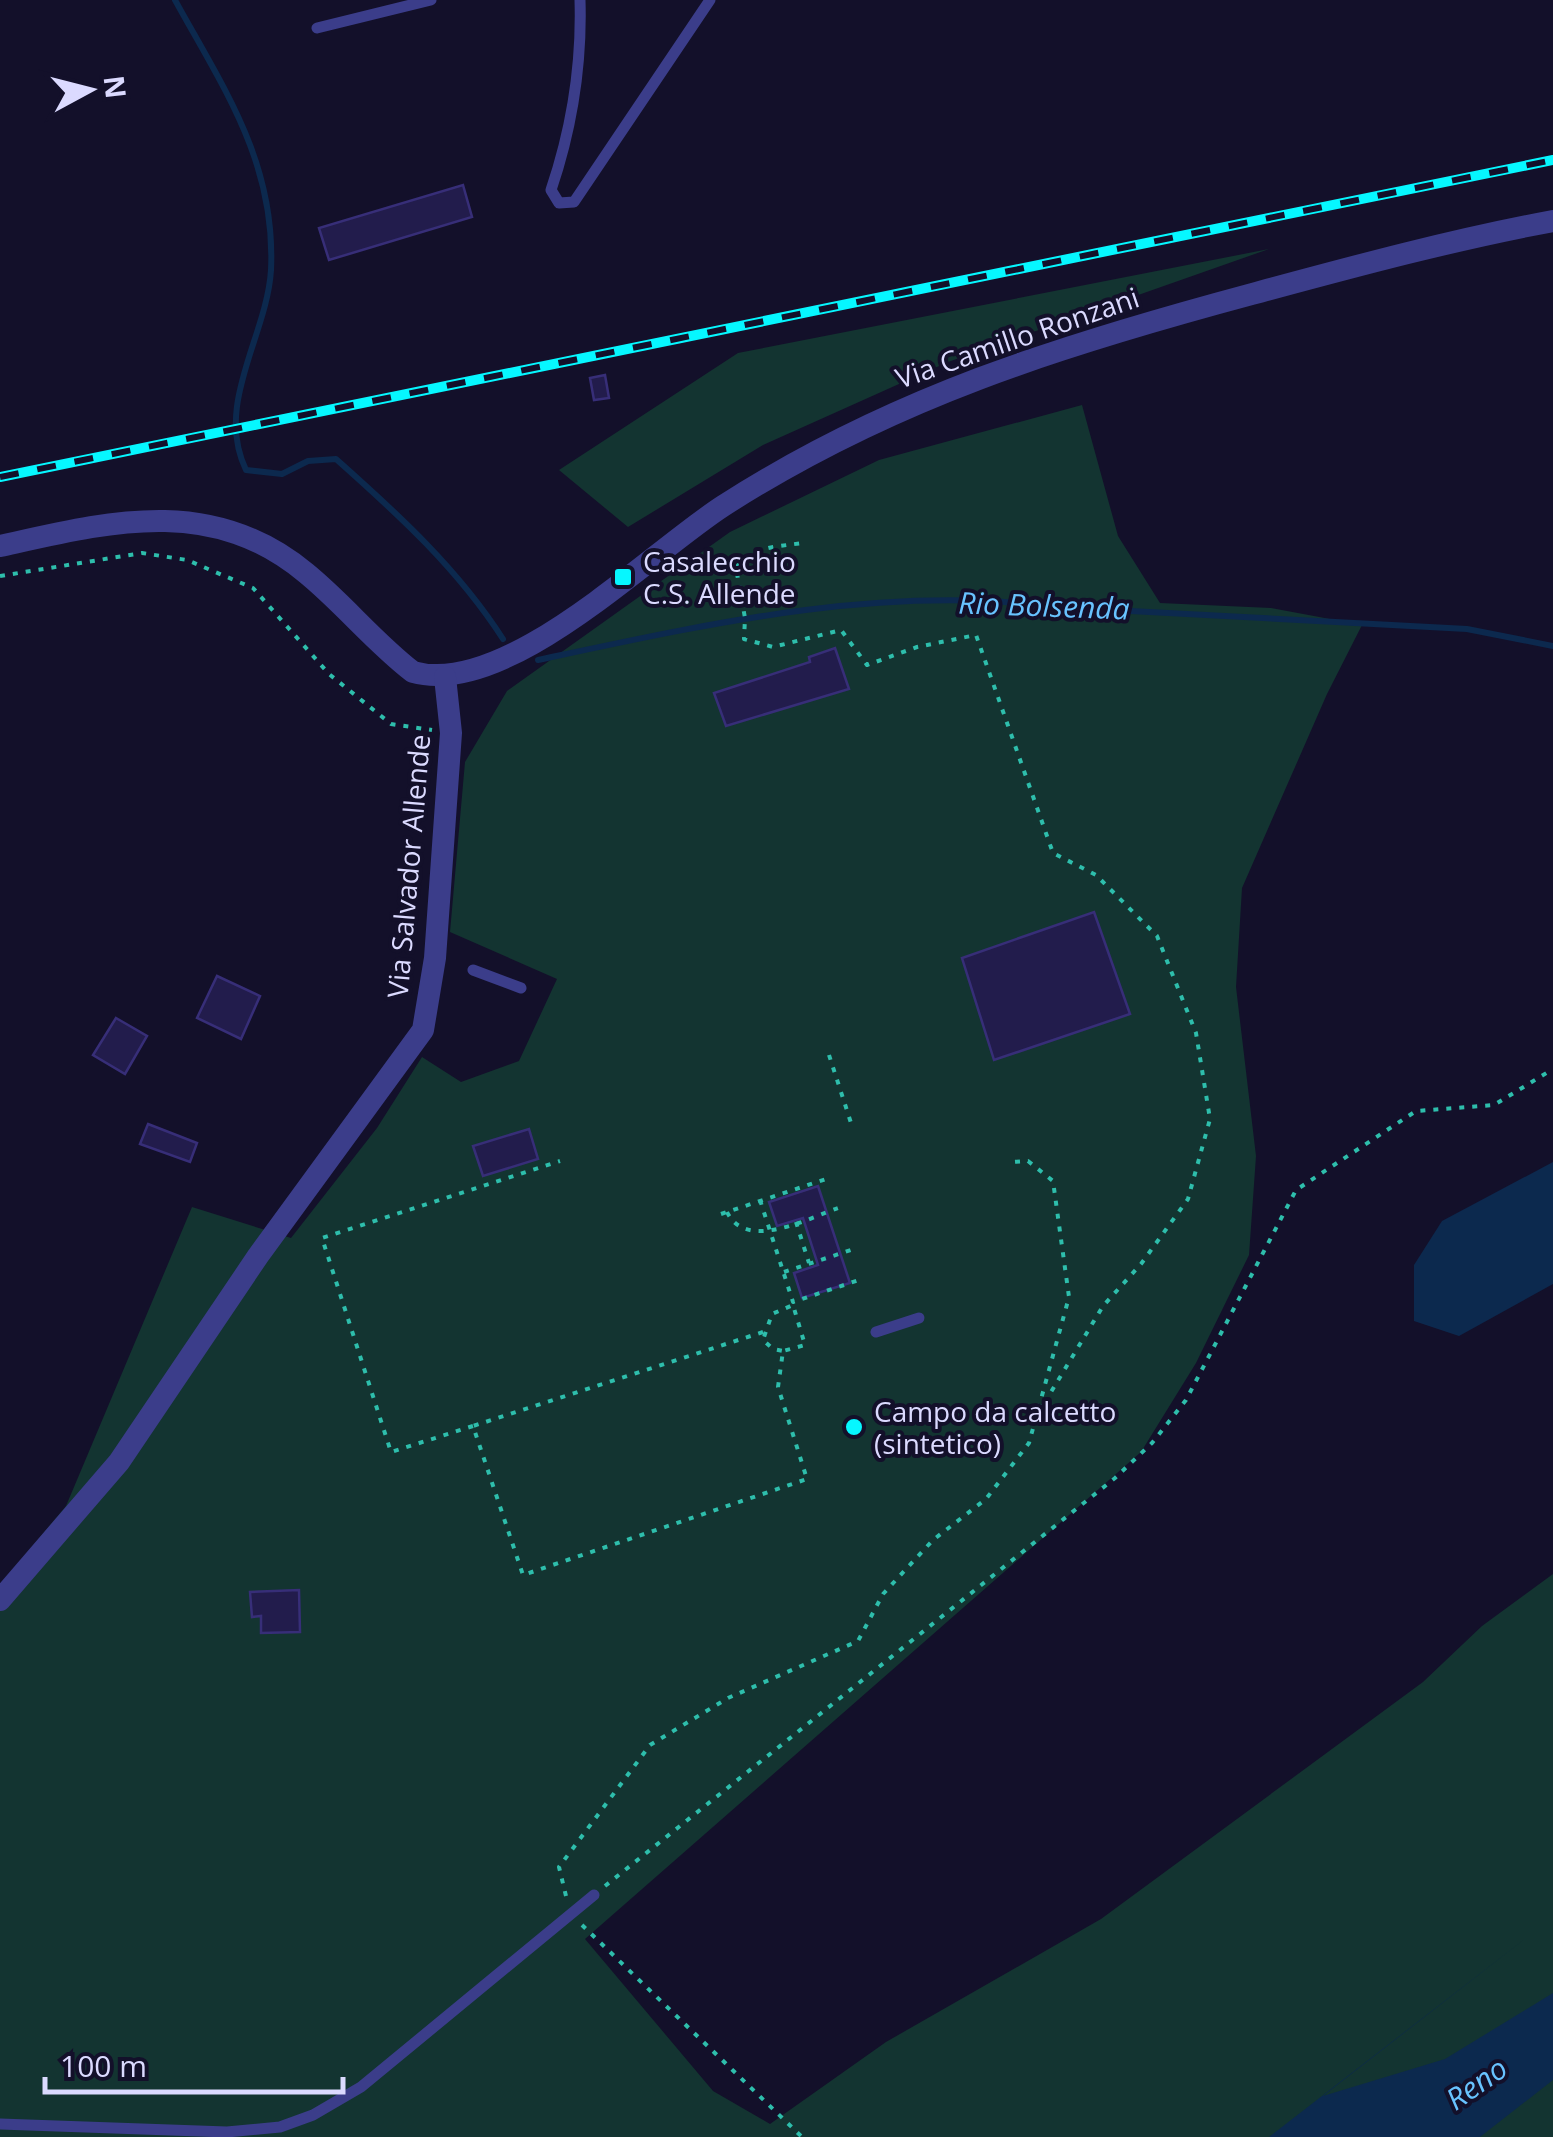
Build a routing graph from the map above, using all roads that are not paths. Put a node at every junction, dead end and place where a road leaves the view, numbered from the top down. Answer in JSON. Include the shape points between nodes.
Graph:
{"nodes":[{"id":1,"x":431,"y":0,"type":"edge"},
{"id":2,"x":580,"y":0,"type":"edge"},
{"id":3,"x":710,"y":0,"type":"edge"},
{"id":4,"x":316,"y":28,"type":"dead end"},
{"id":5,"x":1553,"y":221,"type":"edge"},
{"id":6,"x":0,"y":546,"type":"edge"},
{"id":7,"x":444,"y":677,"type":"junction"},
{"id":8,"x":472,"y":970,"type":"dead end"},
{"id":9,"x":521,"y":988,"type":"dead end"},
{"id":10,"x":920,"y":1318,"type":"dead end"},
{"id":11,"x":876,"y":1332,"type":"dead end"},
{"id":12,"x":0,"y":1600,"type":"edge"},
{"id":13,"x":594,"y":1895,"type":"road end"},
{"id":14,"x":0,"y":2124,"type":"edge"}],
"edges":[{"from":1,"to":4,"type":"lane"},
{"from":2,"to":3,"type":"lane","via":[[579,72],[551,190],[560,203],[574,202]]},
{"from":5,"to":7,"type":"street","name":"Via Camillo Ronzani","via":[[1452,240],[1134,326],[910,402],[790,465],[504,661]]},
{"from":6,"to":7,"type":"street","via":[[146,518],[226,531],[306,572],[413,672]]},
{"from":7,"to":12,"type":"street","name":"Via Salvador Allende","via":[[452,733],[423,1030],[119,1462]]},
{"from":8,"to":9,"type":"lane"},
{"from":10,"to":11,"type":"lane"},
{"from":13,"to":14,"type":"lane","via":[[361,2087],[297,2121],[227,2132]]}]}
